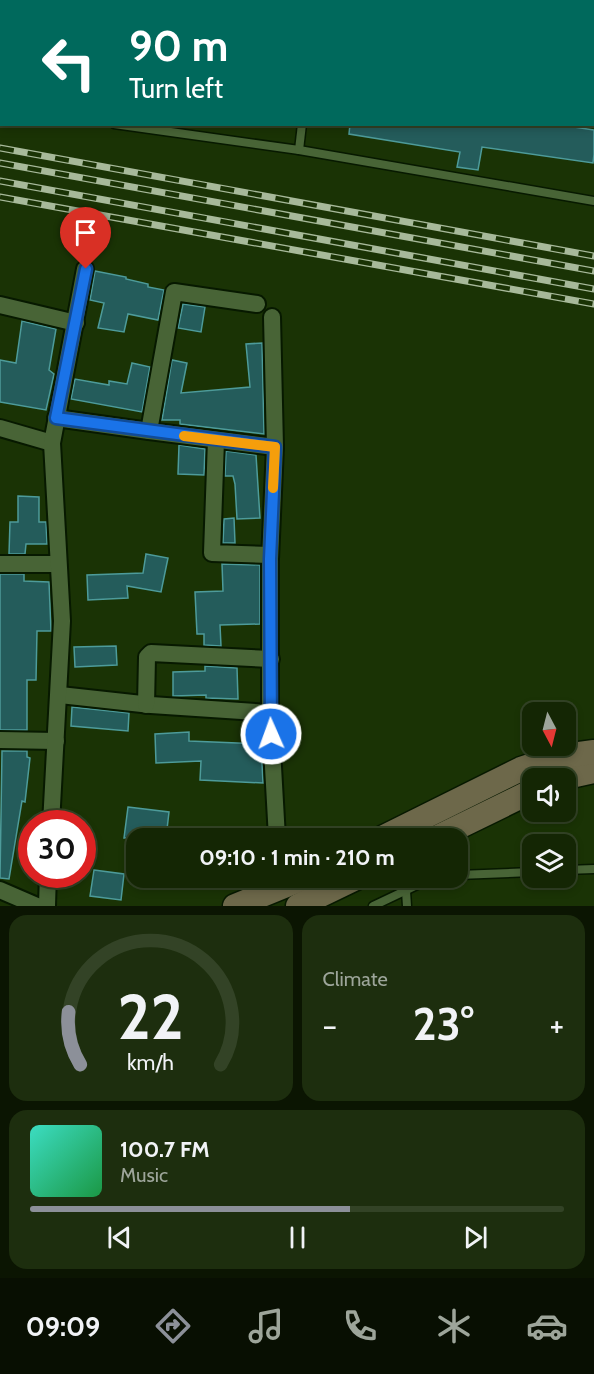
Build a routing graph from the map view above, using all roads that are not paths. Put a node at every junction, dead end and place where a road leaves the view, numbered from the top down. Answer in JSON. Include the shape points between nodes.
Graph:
{"nodes":[{"id":1,"x":128,"y":126,"type":"edge"},
{"id":2,"x":302,"y":126,"type":"edge"},
{"id":3,"x":299,"y":150,"type":"junction"},
{"id":4,"x":594,"y":201,"type":"edge"},
{"id":5,"x":86,"y":269,"type":"dead end"},
{"id":6,"x":257,"y":304,"type":"dead end"},
{"id":7,"x":0,"y":306,"type":"edge"},
{"id":8,"x":272,"y":317,"type":"dead end"},
{"id":9,"x":76,"y":323,"type":"junction"},
{"id":10,"x":56,"y":418,"type":"junction"},
{"id":11,"x":0,"y":428,"type":"edge"},
{"id":12,"x":149,"y":431,"type":"junction"},
{"id":13,"x":216,"y":440,"type":"junction"},
{"id":14,"x":52,"y":443,"type":"junction"},
{"id":15,"x":275,"y":447,"type":"junction"},
{"id":16,"x":270,"y":555,"type":"junction"},
{"id":17,"x":0,"y":564,"type":"edge"},
{"id":18,"x":58,"y":564,"type":"junction"},
{"id":19,"x":271,"y":659,"type":"junction"},
{"id":20,"x":60,"y":695,"type":"junction"},
{"id":21,"x":146,"y":705,"type":"junction"},
{"id":22,"x":270,"y":713,"type":"junction"},
{"id":23,"x":0,"y":740,"type":"edge"},
{"id":24,"x":56,"y":741,"type":"junction"},
{"id":25,"x":594,"y":752,"type":"edge"},
{"id":26,"x":594,"y":771,"type":"edge"},
{"id":27,"x":576,"y":775,"type":"edge"},
{"id":28,"x":522,"y":796,"type":"edge"},
{"id":29,"x":52,"y":810,"type":"edge"},
{"id":30,"x":277,"y":828,"type":"edge"},
{"id":31,"x":402,"y":828,"type":"edge"},
{"id":32,"x":456,"y":828,"type":"edge"},
{"id":33,"x":594,"y":869,"type":"edge"},
{"id":34,"x":576,"y":870,"type":"edge"},
{"id":35,"x":522,"y":872,"type":"edge"},
{"id":36,"x":468,"y":875,"type":"edge"},
{"id":37,"x":48,"y":888,"type":"edge"},
{"id":38,"x":270,"y":888,"type":"edge"},
{"id":39,"x":335,"y":888,"type":"edge"},
{"id":40,"x":412,"y":888,"type":"edge"},
{"id":41,"x":0,"y":890,"type":"edge"},
{"id":42,"x":406,"y":891,"type":"junction"},
{"id":43,"x":37,"y":906,"type":"edge"},
{"id":44,"x":47,"y":906,"type":"edge"},
{"id":45,"x":235,"y":906,"type":"edge"},
{"id":46,"x":298,"y":906,"type":"edge"},
{"id":47,"x":373,"y":906,"type":"edge"},
{"id":48,"x":407,"y":906,"type":"edge"}],
"edges":[{"from":1,"to":3,"type":"lane"},
{"from":2,"to":3,"type":"lane"},
{"from":3,"to":4,"type":"lane"},
{"from":5,"to":9,"type":"street"},
{"from":6,"to":12,"type":"street","via":[[174,292]]},
{"from":7,"to":9,"type":"street"},
{"from":8,"to":15,"type":"street"},
{"from":9,"to":10,"type":"street"},
{"from":10,"to":12,"type":"street"},
{"from":10,"to":14,"type":"street"},
{"from":11,"to":14,"type":"street"},
{"from":12,"to":13,"type":"street"},
{"from":13,"to":15,"type":"street"},
{"from":13,"to":16,"type":"street","via":[[212,553]]},
{"from":14,"to":18,"type":"street"},
{"from":15,"to":16,"type":"street"},
{"from":16,"to":19,"type":"street"},
{"from":17,"to":18,"type":"street"},
{"from":18,"to":20,"type":"street","via":[[62,621]]},
{"from":19,"to":21,"type":"street","via":[[151,653],[147,657]]},
{"from":19,"to":22,"type":"street"},
{"from":20,"to":21,"type":"street"},
{"from":20,"to":24,"type":"street"},
{"from":21,"to":22,"type":"street"},
{"from":22,"to":30,"type":"street"},
{"from":23,"to":24,"type":"street"},
{"from":24,"to":29,"type":"street"},
{"from":25,"to":31,"type":"main road","via":[[557,757],[521,769]]},
{"from":26,"to":27,"type":"main road"},
{"from":28,"to":32,"type":"main road"},
{"from":33,"to":34,"type":"lane"},
{"from":35,"to":36,"type":"lane"},
{"from":37,"to":44,"type":"street"},
{"from":38,"to":45,"type":"main road"},
{"from":39,"to":46,"type":"main road"},
{"from":40,"to":42,"type":"lane"},
{"from":41,"to":43,"type":"street"},
{"from":42,"to":47,"type":"lane"},
{"from":42,"to":48,"type":"lane"}]}
